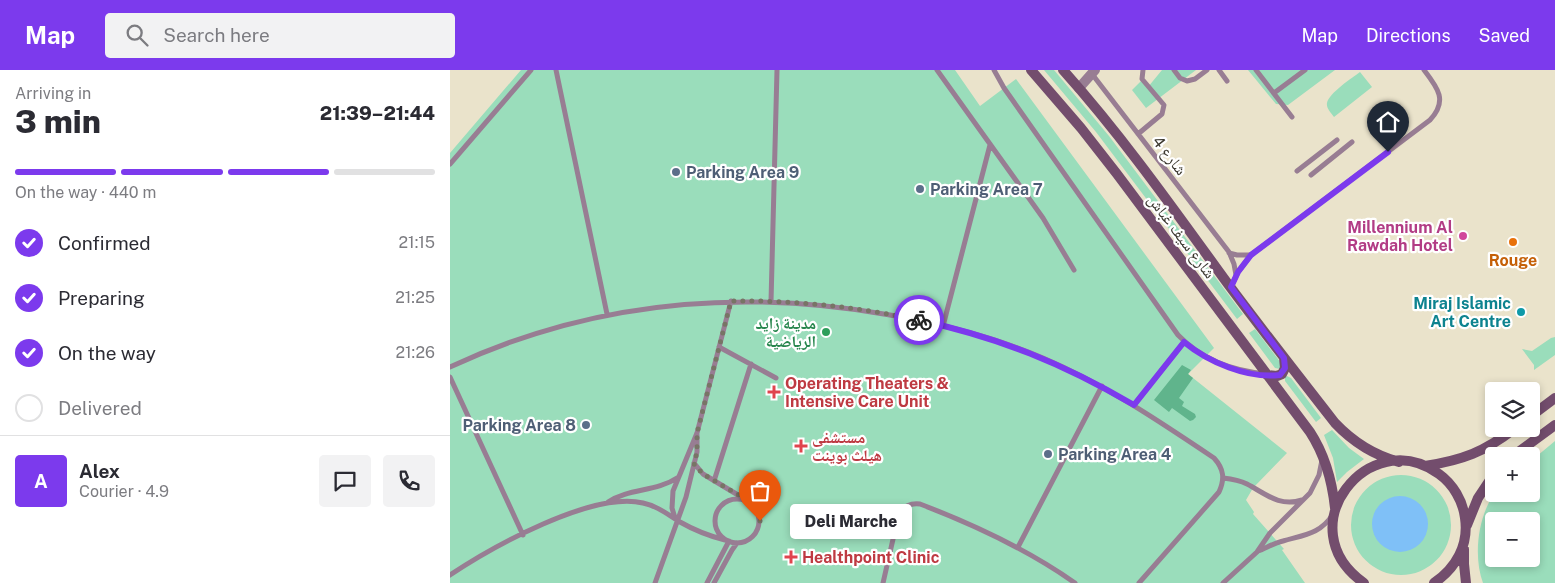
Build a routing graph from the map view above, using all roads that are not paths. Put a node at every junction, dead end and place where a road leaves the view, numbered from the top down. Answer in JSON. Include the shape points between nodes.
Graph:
{"nodes":[{"id":1,"x":531,"y":70,"type":"edge"},
{"id":2,"x":556,"y":70,"type":"edge"},
{"id":3,"x":777,"y":70,"type":"edge"},
{"id":4,"x":937,"y":70,"type":"edge"},
{"id":5,"x":994,"y":70,"type":"edge"},
{"id":6,"x":1030,"y":70,"type":"edge"},
{"id":7,"x":1063,"y":70,"type":"edge"},
{"id":8,"x":1143,"y":70,"type":"edge"},
{"id":9,"x":1174,"y":70,"type":"edge"},
{"id":10,"x":1207,"y":70,"type":"edge"},
{"id":11,"x":1219,"y":70,"type":"edge"},
{"id":12,"x":1256,"y":70,"type":"edge"},
{"id":13,"x":1306,"y":70,"type":"edge"},
{"id":14,"x":1424,"y":70,"type":"edge"},
{"id":15,"x":1093,"y":72,"type":"edge"},
{"id":16,"x":1227,"y":81,"type":"dead end"},
{"id":17,"x":1079,"y":88,"type":"junction"},
{"id":18,"x":1274,"y":93,"type":"junction"},
{"id":19,"x":1292,"y":117,"type":"dead end"},
{"id":20,"x":1138,"y":134,"type":"junction"},
{"id":21,"x":1337,"y":140,"type":"dead end"},
{"id":22,"x":1352,"y":142,"type":"dead end"},
{"id":23,"x":990,"y":144,"type":"junction"},
{"id":24,"x":450,"y":164,"type":"edge"},
{"id":25,"x":1297,"y":171,"type":"dead end"},
{"id":26,"x":1311,"y":175,"type":"dead end"},
{"id":27,"x":1229,"y":252,"type":"junction"},
{"id":28,"x":1251,"y":255,"type":"junction"},
{"id":29,"x":1074,"y":270,"type":"dead end"},
{"id":30,"x":1236,"y":276,"type":"junction"},
{"id":31,"x":1231,"y":287,"type":"junction"},
{"id":32,"x":731,"y":301,"type":"junction"},
{"id":33,"x":770,"y":302,"type":"junction"},
{"id":34,"x":607,"y":314,"type":"junction"},
{"id":35,"x":943,"y":326,"type":"junction"},
{"id":36,"x":1184,"y":342,"type":"junction"},
{"id":37,"x":719,"y":347,"type":"junction"},
{"id":38,"x":1284,"y":358,"type":"junction"},
{"id":39,"x":751,"y":364,"type":"junction"},
{"id":40,"x":450,"y":367,"type":"edge"},
{"id":41,"x":1267,"y":374,"type":"junction"},
{"id":42,"x":450,"y":377,"type":"edge"},
{"id":43,"x":776,"y":378,"type":"dead end"},
{"id":44,"x":1102,"y":386,"type":"junction"},
{"id":45,"x":1555,"y":398,"type":"edge"},
{"id":46,"x":1134,"y":405,"type":"junction"},
{"id":47,"x":1540,"y":409,"type":"edge"},
{"id":48,"x":1555,"y":425,"type":"edge"},
{"id":49,"x":697,"y":433,"type":"junction"},
{"id":50,"x":1503,"y":437,"type":"edge"},
{"id":51,"x":1525,"y":447,"type":"edge"},
{"id":52,"x":1322,"y":454,"type":"junction"},
{"id":53,"x":1399,"y":462,"type":"junction"},
{"id":54,"x":694,"y":464,"type":"junction"},
{"id":55,"x":1425,"y":466,"type":"junction"},
{"id":56,"x":678,"y":478,"type":"junction"},
{"id":57,"x":1224,"y":478,"type":"junction"},
{"id":58,"x":714,"y":481,"type":"junction"},
{"id":59,"x":1485,"y":488,"type":"edge"},
{"id":60,"x":746,"y":500,"type":"junction"},
{"id":61,"x":1302,"y":500,"type":"junction"},
{"id":62,"x":608,"y":502,"type":"junction"},
{"id":63,"x":1334,"y":511,"type":"junction"},
{"id":64,"x":677,"y":520,"type":"junction"},
{"id":65,"x":1466,"y":525,"type":"junction"},
{"id":66,"x":523,"y":535,"type":"junction"},
{"id":67,"x":727,"y":540,"type":"junction"},
{"id":68,"x":738,"y":543,"type":"junction"},
{"id":69,"x":1018,"y":547,"type":"junction"},
{"id":70,"x":1464,"y":547,"type":"junction"},
{"id":71,"x":1257,"y":552,"type":"junction"},
{"id":72,"x":450,"y":576,"type":"edge"},
{"id":73,"x":655,"y":583,"type":"edge"},
{"id":74,"x":707,"y":583,"type":"edge"},
{"id":75,"x":714,"y":583,"type":"edge"},
{"id":76,"x":883,"y":583,"type":"edge"},
{"id":77,"x":1075,"y":583,"type":"edge"},
{"id":78,"x":1139,"y":583,"type":"edge"},
{"id":79,"x":1223,"y":583,"type":"edge"},
{"id":80,"x":1364,"y":583,"type":"edge"},
{"id":81,"x":1434,"y":583,"type":"edge"},
{"id":82,"x":1466,"y":583,"type":"edge"}],
"edges":[{"from":1,"to":24,"type":"lane"},
{"from":2,"to":34,"type":"lane"},
{"from":3,"to":33,"type":"lane"},
{"from":4,"to":23,"type":"lane"},
{"from":5,"to":36,"type":"lane"},
{"from":6,"to":41,"type":"street","name":"شارع سيف غباش","via":[[1111,166]]},
{"from":7,"to":17,"type":"street","name":"شارع سيف غباش"},
{"from":8,"to":20,"type":"lane","via":[[1142,79],[1164,105],[1164,110]]},
{"from":9,"to":10,"type":"lane","via":[[1180,78],[1188,81]]},
{"from":11,"to":16,"type":"lane"},
{"from":12,"to":18,"type":"lane"},
{"from":13,"to":18,"type":"lane"},
{"from":14,"to":28,"type":"lane","via":[[1439,93],[1436,114]]},
{"from":15,"to":17,"type":"street"},
{"from":15,"to":20,"type":"lane","name":"شارع 4"},
{"from":17,"to":31,"type":"street","name":"شارع سيف غباش","via":[[1141,164]]},
{"from":18,"to":19,"type":"lane"},
{"from":20,"to":27,"type":"lane","name":"شارع 4"},
{"from":21,"to":25,"type":"lane"},
{"from":22,"to":26,"type":"lane"},
{"from":23,"to":29,"type":"lane","via":[[1043,218]]},
{"from":23,"to":35,"type":"lane"},
{"from":27,"to":28,"type":"lane"},
{"from":27,"to":30,"type":"lane","name":"شارع 4"},
{"from":28,"to":30,"type":"lane"},
{"from":30,"to":31,"type":"lane"},
{"from":31,"to":38,"type":"street","name":"شارع سيف غباش"},
{"from":32,"to":33,"type":"lane"},
{"from":32,"to":34,"type":"lane","via":[[669,304]]},
{"from":32,"to":37,"type":"lane"},
{"from":33,"to":35,"type":"lane","via":[[858,310]]},
{"from":34,"to":40,"type":"lane","via":[[536,333]]},
{"from":35,"to":44,"type":"lane","via":[[1009,344]]},
{"from":36,"to":41,"type":"lane","via":[[1220,364]]},
{"from":36,"to":46,"type":"lane"},
{"from":37,"to":39,"type":"lane"},
{"from":37,"to":49,"type":"lane"},
{"from":38,"to":41,"type":"street","via":[[1282,374]]},
{"from":38,"to":53,"type":"street","name":"شارع سيف غباش","via":[[1343,432],[1375,454]]},
{"from":39,"to":43,"type":"lane"},
{"from":39,"to":58,"type":"lane"},
{"from":41,"to":52,"type":"street","name":"شارع سيف غباش","via":[[1310,432]]},
{"from":42,"to":66,"type":"lane"},
{"from":44,"to":46,"type":"lane"},
{"from":44,"to":69,"type":"lane"},
{"from":45,"to":47,"type":"street"},
{"from":46,"to":57,"type":"lane","via":[[1214,458]]},
{"from":48,"to":51,"type":"street"},
{"from":49,"to":54,"type":"lane"},
{"from":49,"to":56,"type":"lane"},
{"from":50,"to":55,"type":"street","via":[[1475,454]]},
{"from":52,"to":61,"type":"lane","via":[[1315,484]]},
{"from":52,"to":63,"type":"street","name":"شارع سيف غباش","via":[[1331,481]]},
{"from":53,"to":55,"type":"street"},
{"from":53,"to":63,"type":"street","via":[[1376,466],[1355,478]]},
{"from":54,"to":58,"type":"lane"},
{"from":54,"to":64,"type":"lane"},
{"from":55,"to":65,"type":"street","via":[[1451,486],[1462,504]]},
{"from":56,"to":62,"type":"lane","via":[[661,486],[620,495]]},
{"from":56,"to":64,"type":"lane","via":[[671,502]]},
{"from":57,"to":61,"type":"lane","via":[[1240,481],[1276,501]]},
{"from":57,"to":78,"type":"lane","via":[[1219,492]]},
{"from":58,"to":60,"type":"lane"},
{"from":59,"to":65,"type":"street"},
{"from":60,"to":67,"type":"lane","via":[[732,498],[717,510],[715,523],[720,535]]},
{"from":60,"to":68,"type":"lane","via":[[756,508],[759,528],[750,539]]},
{"from":61,"to":71,"type":"lane","via":[[1270,533]]},
{"from":62,"to":64,"type":"lane","via":[[640,502],[659,508]]},
{"from":62,"to":66,"type":"lane","via":[[556,519]]},
{"from":63,"to":71,"type":"lane","via":[[1326,524],[1310,535],[1278,542]]},
{"from":63,"to":80,"type":"street","name":"شارع سيف غباش","via":[[1336,549],[1348,569]]},
{"from":64,"to":67,"type":"lane","via":[[706,535]]},
{"from":64,"to":73,"type":"lane"},
{"from":65,"to":70,"type":"street"},
{"from":66,"to":72,"type":"lane"},
{"from":67,"to":68,"type":"lane"},
{"from":67,"to":74,"type":"lane"},
{"from":68,"to":75,"type":"lane"},
{"from":69,"to":76,"type":"lane","via":[[955,517],[920,504],[909,504],[900,514]]},
{"from":69,"to":77,"type":"lane"},
{"from":70,"to":81,"type":"street","via":[[1453,566]]},
{"from":70,"to":82,"type":"street"},
{"from":71,"to":79,"type":"lane"}]}
